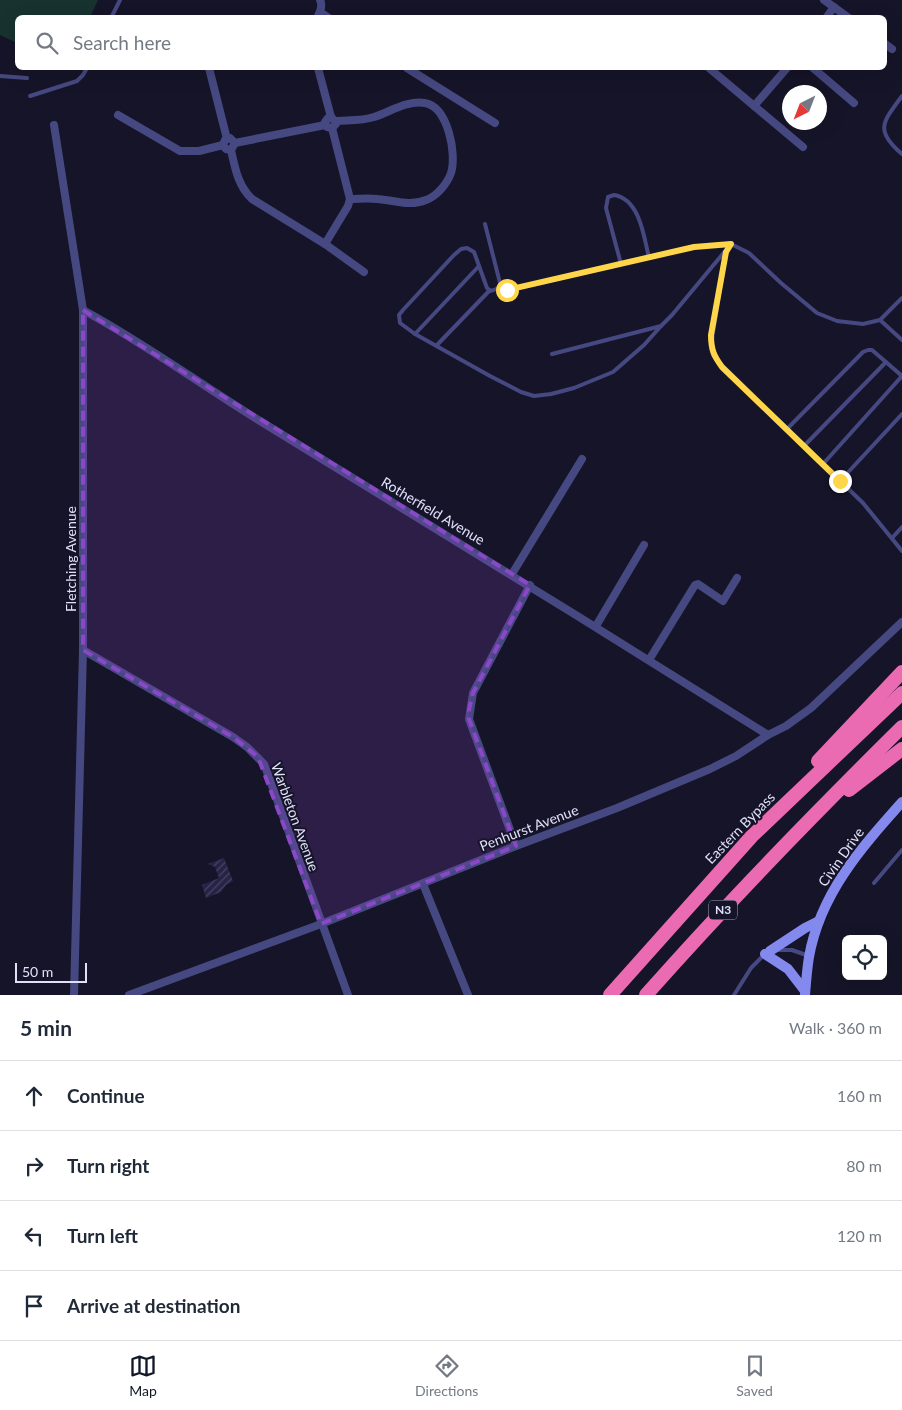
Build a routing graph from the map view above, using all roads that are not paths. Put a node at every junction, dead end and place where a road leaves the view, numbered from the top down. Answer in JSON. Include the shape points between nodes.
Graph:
{"nodes":[{"id":1,"x":120,"y":0,"type":"edge"},
{"id":2,"x":320,"y":0,"type":"edge"},
{"id":3,"x":824,"y":0,"type":"edge"},
{"id":4,"x":834,"y":6,"type":"junction"},
{"id":5,"x":112,"y":15,"type":"edge"},
{"id":6,"x":318,"y":15,"type":"edge"},
{"id":7,"x":828,"y":15,"type":"edge"},
{"id":8,"x":845,"y":15,"type":"edge"},
{"id":9,"x":887,"y":46,"type":"edge"},
{"id":10,"x":892,"y":49,"type":"dead end"},
{"id":11,"x":86,"y":70,"type":"edge"},
{"id":12,"x":209,"y":70,"type":"edge"},
{"id":13,"x":318,"y":70,"type":"edge"},
{"id":14,"x":410,"y":70,"type":"edge"},
{"id":15,"x":711,"y":70,"type":"edge"},
{"id":16,"x":785,"y":70,"type":"edge"},
{"id":17,"x":815,"y":70,"type":"edge"},
{"id":18,"x":0,"y":76,"type":"edge"},
{"id":19,"x":26,"y":78,"type":"dead end"},
{"id":20,"x":30,"y":96,"type":"dead end"},
{"id":21,"x":902,"y":96,"type":"edge"},
{"id":22,"x":854,"y":104,"type":"dead end"},
{"id":23,"x":754,"y":106,"type":"junction"},
{"id":24,"x":118,"y":115,"type":"dead end"},
{"id":25,"x":331,"y":123,"type":"junction"},
{"id":26,"x":495,"y":123,"type":"dead end"},
{"id":27,"x":54,"y":125,"type":"dead end"},
{"id":28,"x":225,"y":142,"type":"junction"},
{"id":29,"x":803,"y":146,"type":"dead end"},
{"id":30,"x":233,"y":147,"type":"junction"},
{"id":31,"x":902,"y":154,"type":"edge"},
{"id":32,"x":350,"y":198,"type":"junction"},
{"id":33,"x":485,"y":224,"type":"dead end"},
{"id":34,"x":325,"y":244,"type":"junction"},
{"id":35,"x":731,"y":244,"type":"junction"},
{"id":36,"x":726,"y":252,"type":"junction"},
{"id":37,"x":649,"y":258,"type":"junction"},
{"id":38,"x":621,"y":264,"type":"junction"},
{"id":39,"x":479,"y":266,"type":"junction"},
{"id":40,"x":364,"y":272,"type":"dead end"},
{"id":41,"x":501,"y":287,"type":"junction"},
{"id":42,"x":490,"y":290,"type":"junction"},
{"id":43,"x":902,"y":298,"type":"edge"},
{"id":44,"x":83,"y":310,"type":"junction"},
{"id":45,"x":880,"y":320,"type":"junction"},
{"id":46,"x":661,"y":326,"type":"junction"},
{"id":47,"x":415,"y":334,"type":"junction"},
{"id":48,"x":902,"y":340,"type":"edge"},
{"id":49,"x":436,"y":345,"type":"junction"},
{"id":50,"x":552,"y":354,"type":"dead end"},
{"id":51,"x":886,"y":362,"type":"junction"},
{"id":52,"x":902,"y":376,"type":"edge"},
{"id":53,"x":902,"y":414,"type":"edge"},
{"id":54,"x":787,"y":430,"type":"junction"},
{"id":55,"x":804,"y":446,"type":"junction"},
{"id":56,"x":582,"y":459,"type":"dead end"},
{"id":57,"x":823,"y":464,"type":"junction"},
{"id":58,"x":840,"y":481,"type":"junction"},
{"id":59,"x":902,"y":527,"type":"edge"},
{"id":60,"x":892,"y":538,"type":"junction"},
{"id":61,"x":644,"y":545,"type":"dead end"},
{"id":62,"x":902,"y":551,"type":"edge"},
{"id":63,"x":512,"y":574,"type":"junction"},
{"id":64,"x":737,"y":578,"type":"dead end"},
{"id":65,"x":530,"y":585,"type":"junction"},
{"id":66,"x":902,"y":622,"type":"edge"},
{"id":67,"x":596,"y":626,"type":"junction"},
{"id":68,"x":83,"y":650,"type":"junction"},
{"id":69,"x":649,"y":660,"type":"junction"},
{"id":70,"x":902,"y":672,"type":"edge"},
{"id":71,"x":902,"y":693,"type":"edge"},
{"id":72,"x":902,"y":727,"type":"edge"},
{"id":73,"x":768,"y":735,"type":"junction"},
{"id":74,"x":902,"y":748,"type":"edge"},
{"id":75,"x":902,"y":802,"type":"edge"},
{"id":76,"x":802,"y":827,"type":"junction"},
{"id":77,"x":752,"y":836,"type":"junction"},
{"id":78,"x":516,"y":846,"type":"junction"},
{"id":79,"x":902,"y":850,"type":"edge"},
{"id":80,"x":874,"y":883,"type":"dead end"},
{"id":81,"x":423,"y":884,"type":"junction"},
{"id":82,"x":819,"y":921,"type":"junction"},
{"id":83,"x":321,"y":924,"type":"junction"},
{"id":84,"x":767,"y":952,"type":"junction"},
{"id":85,"x":809,"y":956,"type":"junction"},
{"id":86,"x":805,"y":993,"type":"edge"},
{"id":87,"x":74,"y":995,"type":"edge"},
{"id":88,"x":129,"y":995,"type":"edge"},
{"id":89,"x":348,"y":995,"type":"edge"},
{"id":90,"x":468,"y":995,"type":"edge"},
{"id":91,"x":610,"y":995,"type":"edge"},
{"id":92,"x":646,"y":995,"type":"edge"},
{"id":93,"x":734,"y":995,"type":"edge"}],
"edges":[{"from":1,"to":5,"type":"lane"},
{"from":2,"to":6,"type":"street"},
{"from":3,"to":4,"type":"street"},
{"from":4,"to":7,"type":"street"},
{"from":4,"to":8,"type":"street"},
{"from":9,"to":10,"type":"street"},
{"from":11,"to":20,"type":"lane","via":[[77,81]]},
{"from":12,"to":28,"type":"street"},
{"from":13,"to":25,"type":"street"},
{"from":14,"to":26,"type":"street"},
{"from":15,"to":23,"type":"street"},
{"from":16,"to":23,"type":"street"},
{"from":17,"to":22,"type":"street"},
{"from":18,"to":19,"type":"lane"},
{"from":21,"to":31,"type":"lane","via":[[886,119],[884,132]]},
{"from":23,"to":29,"type":"street"},
{"from":24,"to":28,"type":"street","via":[[180,151],[199,151]]},
{"from":25,"to":30,"type":"street"},
{"from":25,"to":32,"type":"street"},
{"from":25,"to":32,"type":"street","via":[[372,117],[425,103],[440,113],[453,147],[451,173],[435,195],[426,200],[404,204]]},
{"from":27,"to":44,"type":"street","name":"Fletching Avenue"},
{"from":28,"to":30,"type":"street","via":[[226,149]]},
{"from":30,"to":34,"type":"street","via":[[236,172],[246,194]]},
{"from":32,"to":34,"type":"street"},
{"from":33,"to":41,"type":"lane"},
{"from":34,"to":40,"type":"street"},
{"from":35,"to":36,"type":"lane"},
{"from":35,"to":37,"type":"lane","via":[[694,247]]},
{"from":35,"to":45,"type":"lane","via":[[749,253],[817,313],[851,324]]},
{"from":36,"to":46,"type":"lane"},
{"from":36,"to":54,"type":"lane","via":[[711,335],[713,355]]},
{"from":37,"to":38,"type":"lane"},
{"from":37,"to":38,"type":"lane","via":[[637,217],[626,200],[614,195],[608,197],[606,208]]},
{"from":38,"to":41,"type":"lane","via":[[512,290]]},
{"from":39,"to":42,"type":"lane"},
{"from":39,"to":47,"type":"lane"},
{"from":39,"to":47,"type":"lane","via":[[471,249],[461,249],[454,254],[399,315],[400,323]]},
{"from":41,"to":42,"type":"lane"},
{"from":42,"to":49,"type":"lane"},
{"from":43,"to":45,"type":"lane"},
{"from":44,"to":63,"type":"street","name":"Rotherfield Avenue"},
{"from":44,"to":68,"type":"street","name":"Fletching Avenue"},
{"from":45,"to":48,"type":"lane"},
{"from":46,"to":49,"type":"lane","via":[[613,372],[551,394],[534,396]]},
{"from":46,"to":50,"type":"lane"},
{"from":47,"to":49,"type":"lane"},
{"from":51,"to":52,"type":"lane"},
{"from":51,"to":54,"type":"lane","via":[[872,350],[863,352]]},
{"from":51,"to":55,"type":"lane"},
{"from":52,"to":57,"type":"lane"},
{"from":53,"to":58,"type":"lane"},
{"from":54,"to":55,"type":"lane"},
{"from":55,"to":57,"type":"lane"},
{"from":56,"to":63,"type":"street"},
{"from":57,"to":58,"type":"lane"},
{"from":58,"to":60,"type":"lane"},
{"from":59,"to":60,"type":"lane"},
{"from":60,"to":62,"type":"lane"},
{"from":61,"to":67,"type":"street"},
{"from":63,"to":65,"type":"street","name":"Rotherfield Avenue"},
{"from":64,"to":69,"type":"street","via":[[723,601],[697,584]]},
{"from":65,"to":67,"type":"street","name":"Rotherfield Avenue"},
{"from":65,"to":78,"type":"street","via":[[473,693],[469,710],[469,719]]},
{"from":66,"to":73,"type":"street","name":"Penhurst Avenue","via":[[811,708]]},
{"from":67,"to":69,"type":"street","name":"Rotherfield Avenue"},
{"from":68,"to":83,"type":"street","name":"Warbleton Avenue","via":[[233,737],[258,757],[264,764]]},
{"from":68,"to":87,"type":"street","name":"Fletching Avenue"},
{"from":69,"to":73,"type":"street","name":"Rotherfield Avenue"},
{"from":70,"to":77,"type":"highway"},
{"from":71,"to":77,"type":"highway","name":"Eastern Bypass","number":"N3"},
{"from":72,"to":76,"type":"highway","number":"N3"},
{"from":73,"to":78,"type":"street","name":"Penhurst Avenue","via":[[710,770]]},
{"from":74,"to":76,"type":"highway"},
{"from":75,"to":82,"type":"main road","name":"Civin Drive","via":[[868,840],[836,884]]},
{"from":76,"to":92,"type":"highway","number":"N3"},
{"from":77,"to":91,"type":"highway","name":"Eastern Bypass","number":"N3"},
{"from":78,"to":81,"type":"street","name":"Penhurst Avenue"},
{"from":79,"to":80,"type":"lane"},
{"from":81,"to":83,"type":"street","name":"Penhurst Avenue"},
{"from":81,"to":90,"type":"street"},
{"from":82,"to":84,"type":"main road"},
{"from":82,"to":85,"type":"main road","name":"Civin Drive"},
{"from":83,"to":88,"type":"street","name":"Penhurst Avenue"},
{"from":83,"to":89,"type":"street","name":"Warbleton Avenue"},
{"from":84,"to":85,"type":"lane","via":[[784,949]]},
{"from":84,"to":86,"type":"main road","via":[[788,969]]},
{"from":84,"to":93,"type":"lane","via":[[751,968]]},
{"from":85,"to":86,"type":"main road","name":"Civin Drive"}]}
